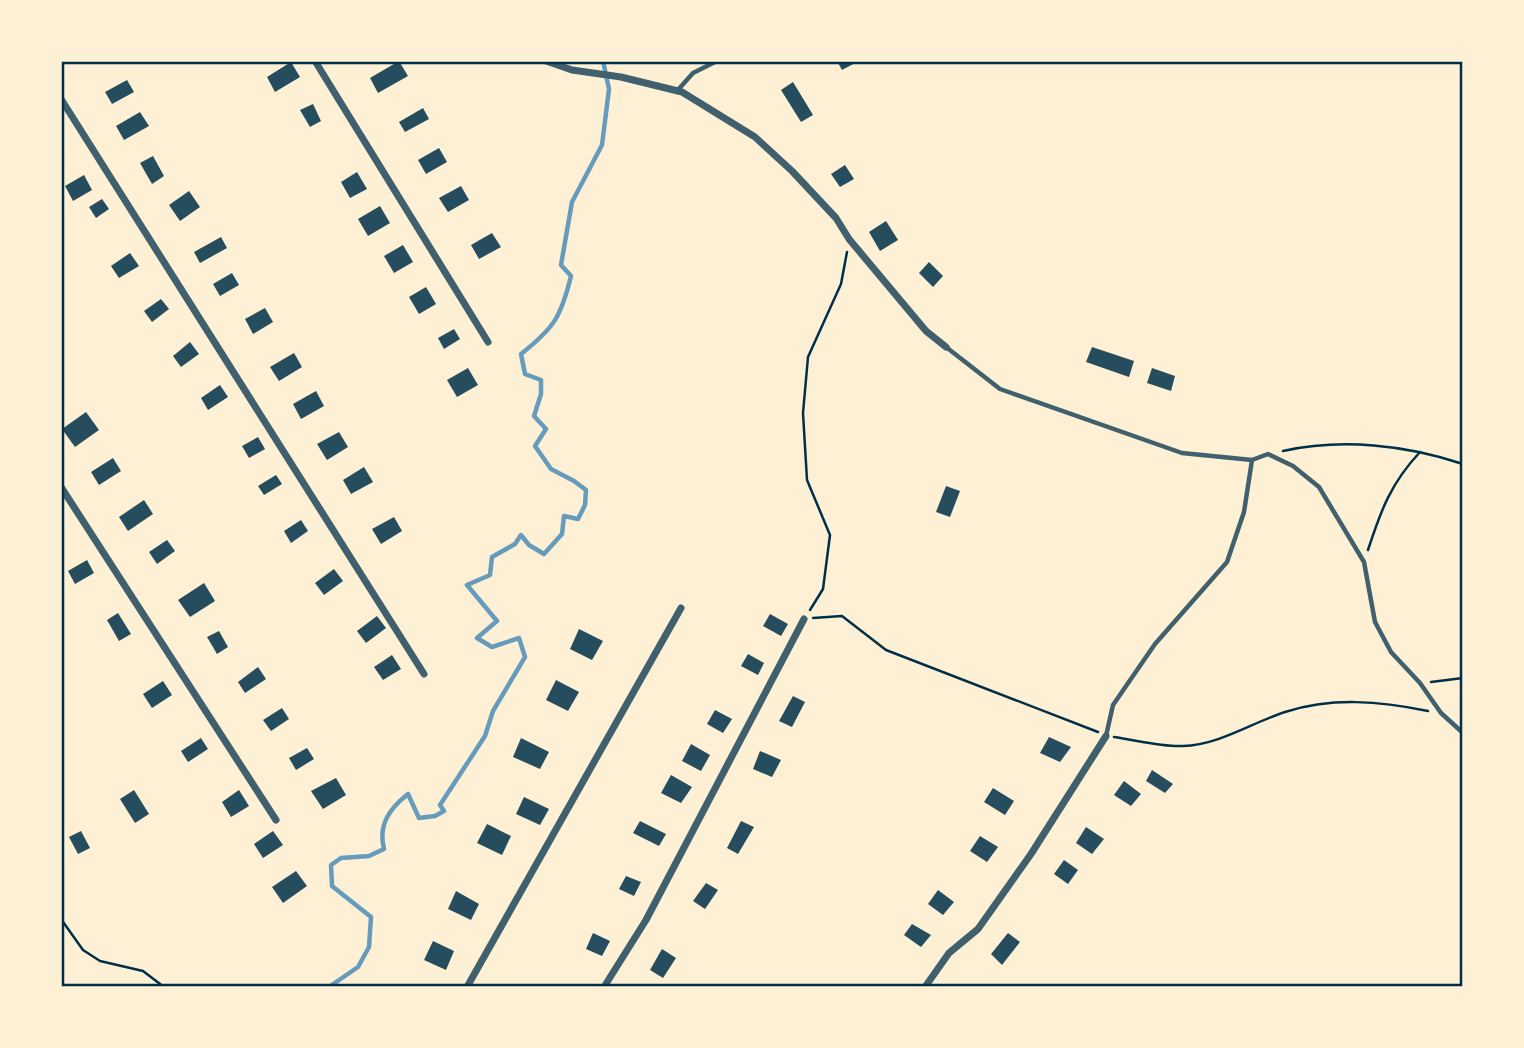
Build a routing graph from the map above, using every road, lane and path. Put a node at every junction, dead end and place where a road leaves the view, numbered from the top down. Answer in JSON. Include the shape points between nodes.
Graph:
{"nodes":[{"id":1,"x":314,"y":61,"type":"edge"},
{"id":2,"x":545,"y":61,"type":"edge"},
{"id":3,"x":717,"y":61,"type":"edge"},
{"id":4,"x":677,"y":91,"type":"junction"},
{"id":5,"x":61,"y":99,"type":"edge"},
{"id":6,"x":849,"y":239,"type":"junction"},
{"id":7,"x":488,"y":342,"type":"dead end"},
{"id":8,"x":946,"y":347,"type":"joint"},
{"id":9,"x":1420,"y":452,"type":"junction"},
{"id":10,"x":1268,"y":454,"type":"junction"},
{"id":11,"x":1252,"y":460,"type":"junction"},
{"id":12,"x":1463,"y":464,"type":"edge"},
{"id":13,"x":61,"y":486,"type":"edge"},
{"id":14,"x":1364,"y":562,"type":"junction"},
{"id":15,"x":681,"y":608,"type":"dead end"},
{"id":16,"x":804,"y":619,"type":"joint"},
{"id":17,"x":424,"y":674,"type":"dead end"},
{"id":18,"x":1463,"y":678,"type":"edge"},
{"id":19,"x":1420,"y":683,"type":"junction"},
{"id":20,"x":1463,"y":733,"type":"edge"},
{"id":21,"x":1106,"y":736,"type":"joint"},
{"id":22,"x":276,"y":820,"type":"dead end"},
{"id":23,"x":61,"y":919,"type":"edge"},
{"id":24,"x":164,"y":987,"type":"edge"},
{"id":25,"x":467,"y":987,"type":"edge"},
{"id":26,"x":604,"y":987,"type":"edge"},
{"id":27,"x":925,"y":987,"type":"edge"}],
"edges":[{"from":1,"to":7,"type":"street"},
{"from":2,"to":4,"type":"street"},
{"from":3,"to":4,"type":"lane","via":[[693,74]]},
{"from":4,"to":6,"type":"street","via":[[755,137],[836,218]]},
{"from":5,"to":17,"type":"street"},
{"from":6,"to":8,"type":"street","via":[[926,331]]},
{"from":6,"to":16,"type":"path","via":[[841,284],[808,357],[803,413],[807,480],[830,535],[823,589]]},
{"from":8,"to":11,"type":"lane","via":[[1000,389],[1182,453]]},
{"from":9,"to":10,"type":"path","via":[[1355,444],[1311,445]]},
{"from":9,"to":12,"type":"path"},
{"from":9,"to":14,"type":"path","via":[[1401,472]]},
{"from":10,"to":11,"type":"lane"},
{"from":10,"to":14,"type":"lane","via":[[1320,487]]},
{"from":11,"to":21,"type":"lane","via":[[1244,512],[1227,562],[1155,644],[1113,705]]},
{"from":13,"to":22,"type":"street"},
{"from":14,"to":19,"type":"lane","via":[[1375,622],[1391,652]]},
{"from":15,"to":25,"type":"street"},
{"from":16,"to":26,"type":"street","via":[[652,908]]},
{"from":18,"to":19,"type":"path"},
{"from":19,"to":20,"type":"lane","via":[[1441,713]]},
{"from":21,"to":27,"type":"street","via":[[978,929],[949,953]]},
{"from":23,"to":24,"type":"path","via":[[83,950],[100,961],[143,971]]}]}
